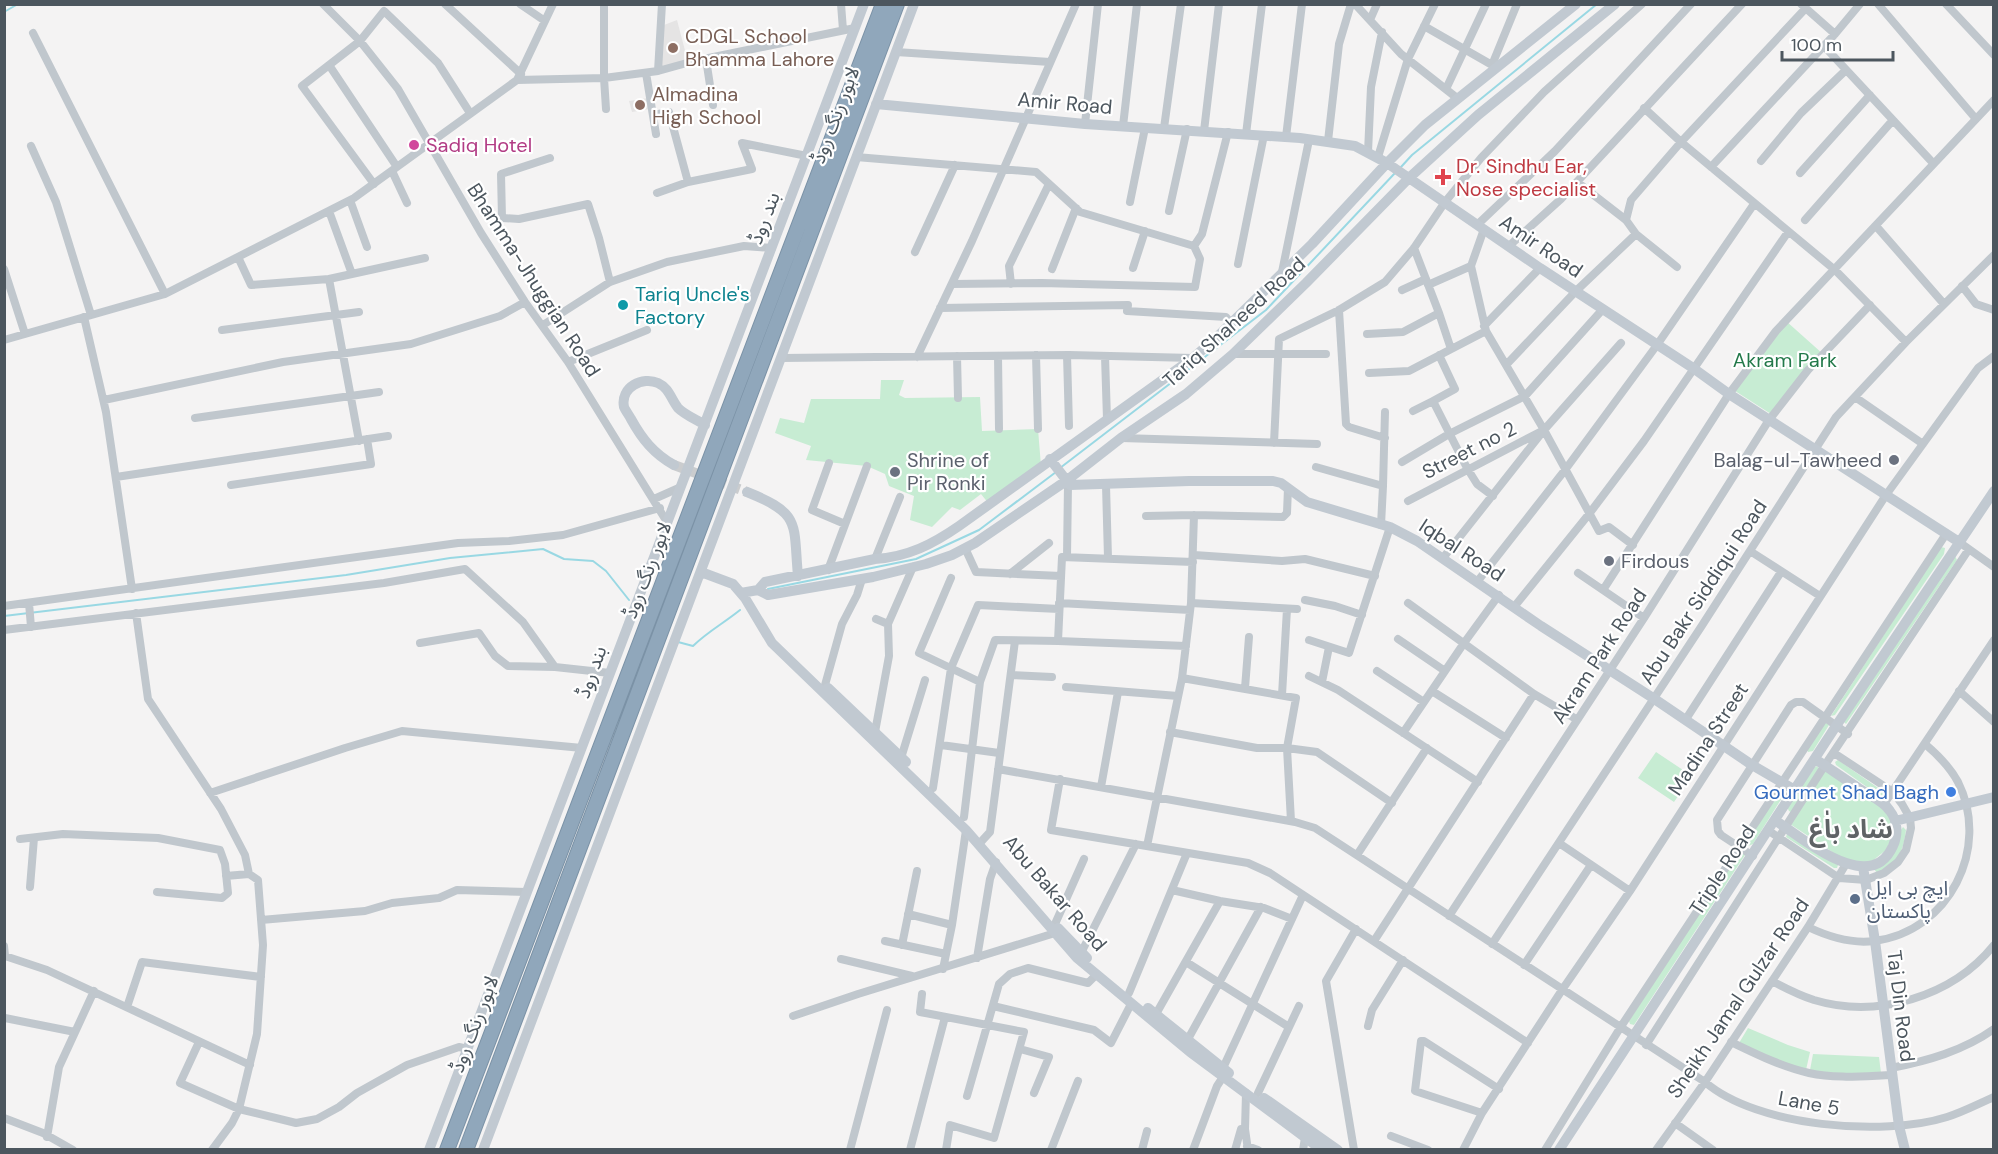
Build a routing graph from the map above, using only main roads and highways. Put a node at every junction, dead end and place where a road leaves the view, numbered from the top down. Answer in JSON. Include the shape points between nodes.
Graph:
{"nodes":[{"id":1,"x":864,"y":4,"type":"edge"},
{"id":2,"x":883,"y":4,"type":"edge"},
{"id":3,"x":897,"y":4,"type":"edge"},
{"id":4,"x":914,"y":4,"type":"edge"},
{"id":5,"x":1576,"y":4,"type":"edge"},
{"id":6,"x":1615,"y":4,"type":"edge"},
{"id":7,"x":876,"y":104,"type":"junction"},
{"id":8,"x":1381,"y":159,"type":"junction"},
{"id":9,"x":1407,"y":177,"type":"junction"},
{"id":10,"x":705,"y":425,"type":"junction"},
{"id":11,"x":1051,"y":460,"type":"junction"},
{"id":12,"x":674,"y":465,"type":"tunnel mouth"},
{"id":13,"x":1066,"y":481,"type":"junction"},
{"id":14,"x":1994,"y":491,"type":"edge"},
{"id":15,"x":747,"y":492,"type":"tunnel mouth"},
{"id":16,"x":1959,"y":542,"type":"junction"},
{"id":17,"x":701,"y":572,"type":"junction"},
{"id":18,"x":798,"y":576,"type":"junction"},
{"id":19,"x":758,"y":590,"type":"junction"},
{"id":20,"x":741,"y":593,"type":"junction"},
{"id":21,"x":768,"y":634,"type":"junction"},
{"id":22,"x":1815,"y":759,"type":"junction"},
{"id":23,"x":1795,"y":790,"type":"junction"},
{"id":24,"x":1994,"y":797,"type":"edge"},
{"id":25,"x":1895,"y":821,"type":"junction"},
{"id":26,"x":1781,"y":824,"type":"junction"},
{"id":27,"x":982,"y":841,"type":"junction"},
{"id":28,"x":1863,"y":867,"type":"junction"},
{"id":29,"x":1055,"y":929,"type":"junction"},
{"id":30,"x":1079,"y":956,"type":"junction"},
{"id":31,"x":1130,"y":998,"type":"junction"},
{"id":32,"x":1143,"y":1008,"type":"junction"},
{"id":33,"x":1223,"y":1072,"type":"junction"},
{"id":34,"x":429,"y":1149,"type":"edge"},
{"id":35,"x":447,"y":1149,"type":"edge"},
{"id":36,"x":466,"y":1149,"type":"edge"},
{"id":37,"x":485,"y":1149,"type":"edge"},
{"id":38,"x":1322,"y":1149,"type":"edge"},
{"id":39,"x":1338,"y":1149,"type":"edge"},
{"id":40,"x":1559,"y":1149,"type":"edge"},
{"id":41,"x":1905,"y":1149,"type":"edge"}],
"edges":[{"from":1,"to":10,"type":"main road","name":"بند روڈ"},
{"from":2,"to":35,"type":"highway","name":"لاہور رنگ روڈ"},
{"from":3,"to":36,"type":"highway","name":"لاہور رنگ روڈ"},
{"from":4,"to":7,"type":"main road"},
{"from":5,"to":8,"type":"main road","name":"Tariq Shaheed Road"},
{"from":6,"to":9,"type":"main road","name":"Tariq Shaheed Road"},
{"from":7,"to":8,"type":"main road","name":"Amir Road","via":[[1328,141],[1349,144]]},
{"from":7,"to":17,"type":"main road"},
{"from":8,"to":9,"type":"main road","name":"Amir Road"},
{"from":8,"to":11,"type":"main road","name":"Tariq Shaheed Road","via":[[1312,244],[1193,358]]},
{"from":9,"to":13,"type":"main road","name":"Tariq Shaheed Road","via":[[1233,354],[1186,394]]},
{"from":9,"to":16,"type":"main road","name":"Amir Road","via":[[1729,394]]},
{"from":10,"to":12,"type":"main road","via":[[680,409],[668,390],[658,383],[639,381],[629,388],[624,407],[647,444],[660,458]]},
{"from":10,"to":34,"type":"main road","name":"بند روڈ"},
{"from":11,"to":13,"type":"main road"},
{"from":11,"to":18,"type":"main road","name":"Tariq Shaheed Road","via":[[938,540],[915,551]]},
{"from":13,"to":19,"type":"main road","name":"Tariq Shaheed Road","via":[[952,555],[862,579],[768,595]]},
{"from":13,"to":23,"type":"main road","name":"Iqbal Road","via":[[1106,485],[1272,481],[1307,502],[1385,526],[1417,541]]},
{"from":14,"to":16,"type":"main road","name":"Triple Road"},
{"from":15,"to":18,"type":"main road","via":[[784,511],[796,536]]},
{"from":16,"to":22,"type":"main road","name":"Triple Road"},
{"from":17,"to":20,"type":"main road","name":"Abu Bakar Road","via":[[733,584]]},
{"from":17,"to":37,"type":"main road"},
{"from":18,"to":19,"type":"main road","name":"Tariq Shaheed Road","via":[[765,582]]},
{"from":19,"to":20,"type":"main road","name":"Tariq Shaheed Road"},
{"from":20,"to":21,"type":"main road","name":"Abu Bakar Road"},
{"from":21,"to":27,"type":"main road","name":"Abu Bakar Road","via":[[964,817]]},
{"from":21,"to":27,"type":"main road","name":"Abu Bakar Road","via":[[772,643],[813,684]]},
{"from":22,"to":23,"type":"main road","name":"Triple Road"},
{"from":22,"to":25,"type":"main road","via":[[1884,804]]},
{"from":23,"to":26,"type":"main road","name":"Triple Road"},
{"from":24,"to":25,"type":"main road"},
{"from":25,"to":28,"type":"main road","via":[[1892,849],[1879,862]]},
{"from":26,"to":28,"type":"main road","via":[[1846,864]]},
{"from":26,"to":40,"type":"main road","name":"Triple Road","via":[[1753,856]]},
{"from":27,"to":29,"type":"main road","name":"Abu Bakar Road"},
{"from":27,"to":29,"type":"main road","name":"Abu Bakar Road"},
{"from":28,"to":41,"type":"main road","name":"Taj Din Road"},
{"from":29,"to":30,"type":"main road","name":"Abu Bakar Road"},
{"from":30,"to":31,"type":"main road","name":"Abu Bakar Road"},
{"from":30,"to":31,"type":"main road","name":"Abu Bakar Road","via":[[1096,975]]},
{"from":31,"to":32,"type":"main road","name":"Abu Bakar Road"},
{"from":32,"to":33,"type":"main road","name":"Abu Bakar Road"},
{"from":32,"to":33,"type":"main road","name":"Abu Bakar Road","via":[[1188,1039]]},
{"from":33,"to":38,"type":"main road","name":"Abu Bakar Road"},
{"from":33,"to":39,"type":"main road","name":"Abu Bakar Road"}]}
